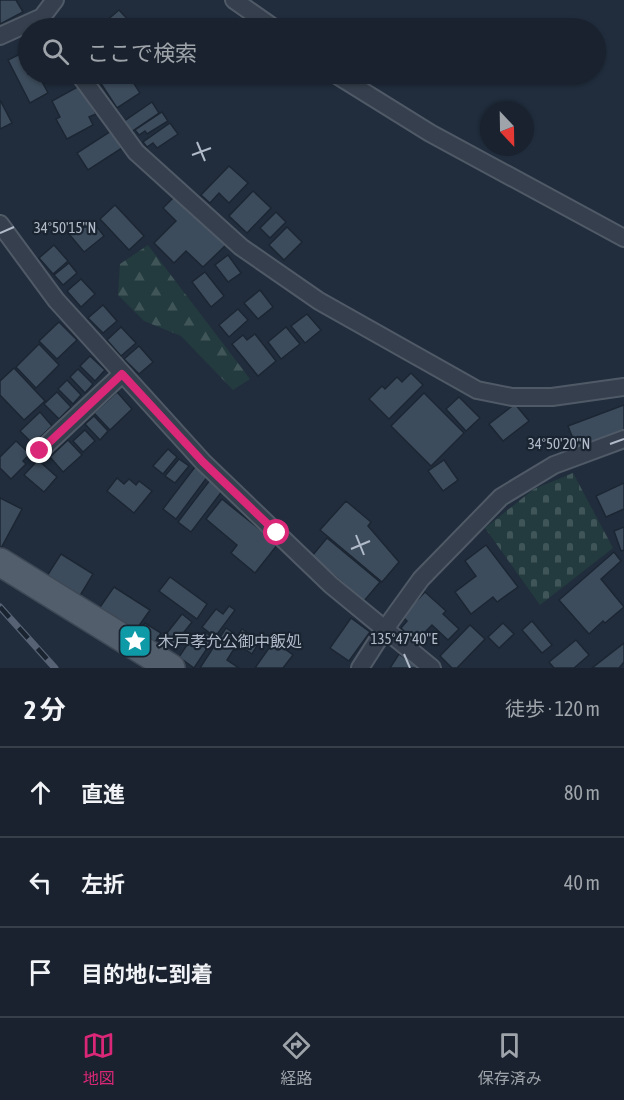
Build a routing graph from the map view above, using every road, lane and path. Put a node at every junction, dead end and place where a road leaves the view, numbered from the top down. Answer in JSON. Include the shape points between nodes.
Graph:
{"nodes":[{"id":1,"x":55,"y":0,"type":"edge"},
{"id":2,"x":234,"y":0,"type":"edge"},
{"id":3,"x":48,"y":18,"type":"edge"},
{"id":4,"x":259,"y":18,"type":"edge"},
{"id":5,"x":18,"y":31,"type":"edge"},
{"id":6,"x":0,"y":36,"type":"edge"},
{"id":7,"x":87,"y":84,"type":"edge"},
{"id":8,"x":350,"y":84,"type":"edge"},
{"id":9,"x":0,"y":224,"type":"edge"},
{"id":10,"x":624,"y":238,"type":"edge"},
{"id":11,"x":122,"y":374,"type":"junction"},
{"id":12,"x":624,"y":387,"type":"edge"},
{"id":13,"x":624,"y":439,"type":"edge"},
{"id":14,"x":40,"y":451,"type":"dead end"},
{"id":15,"x":0,"y":562,"type":"edge"},
{"id":16,"x":385,"y":629,"type":"junction"},
{"id":17,"x":171,"y":668,"type":"edge"},
{"id":18,"x":360,"y":668,"type":"edge"},
{"id":19,"x":432,"y":668,"type":"edge"}],
"edges":[{"from":1,"to":3,"type":"street"},
{"from":2,"to":4,"type":"street"},
{"from":5,"to":6,"type":"street"},
{"from":7,"to":12,"type":"street","via":[[136,152],[242,247],[319,301],[477,390],[512,397],[552,397]]},
{"from":8,"to":10,"type":"street","via":[[430,133]]},
{"from":9,"to":11,"type":"street","via":[[56,300]]},
{"from":11,"to":14,"type":"street"},
{"from":11,"to":16,"type":"street","via":[[203,462],[331,585]]},
{"from":13,"to":16,"type":"street","via":[[554,465],[501,497],[421,579]]},
{"from":15,"to":17,"type":"main road"},
{"from":16,"to":18,"type":"street"},
{"from":16,"to":19,"type":"street"}]}
